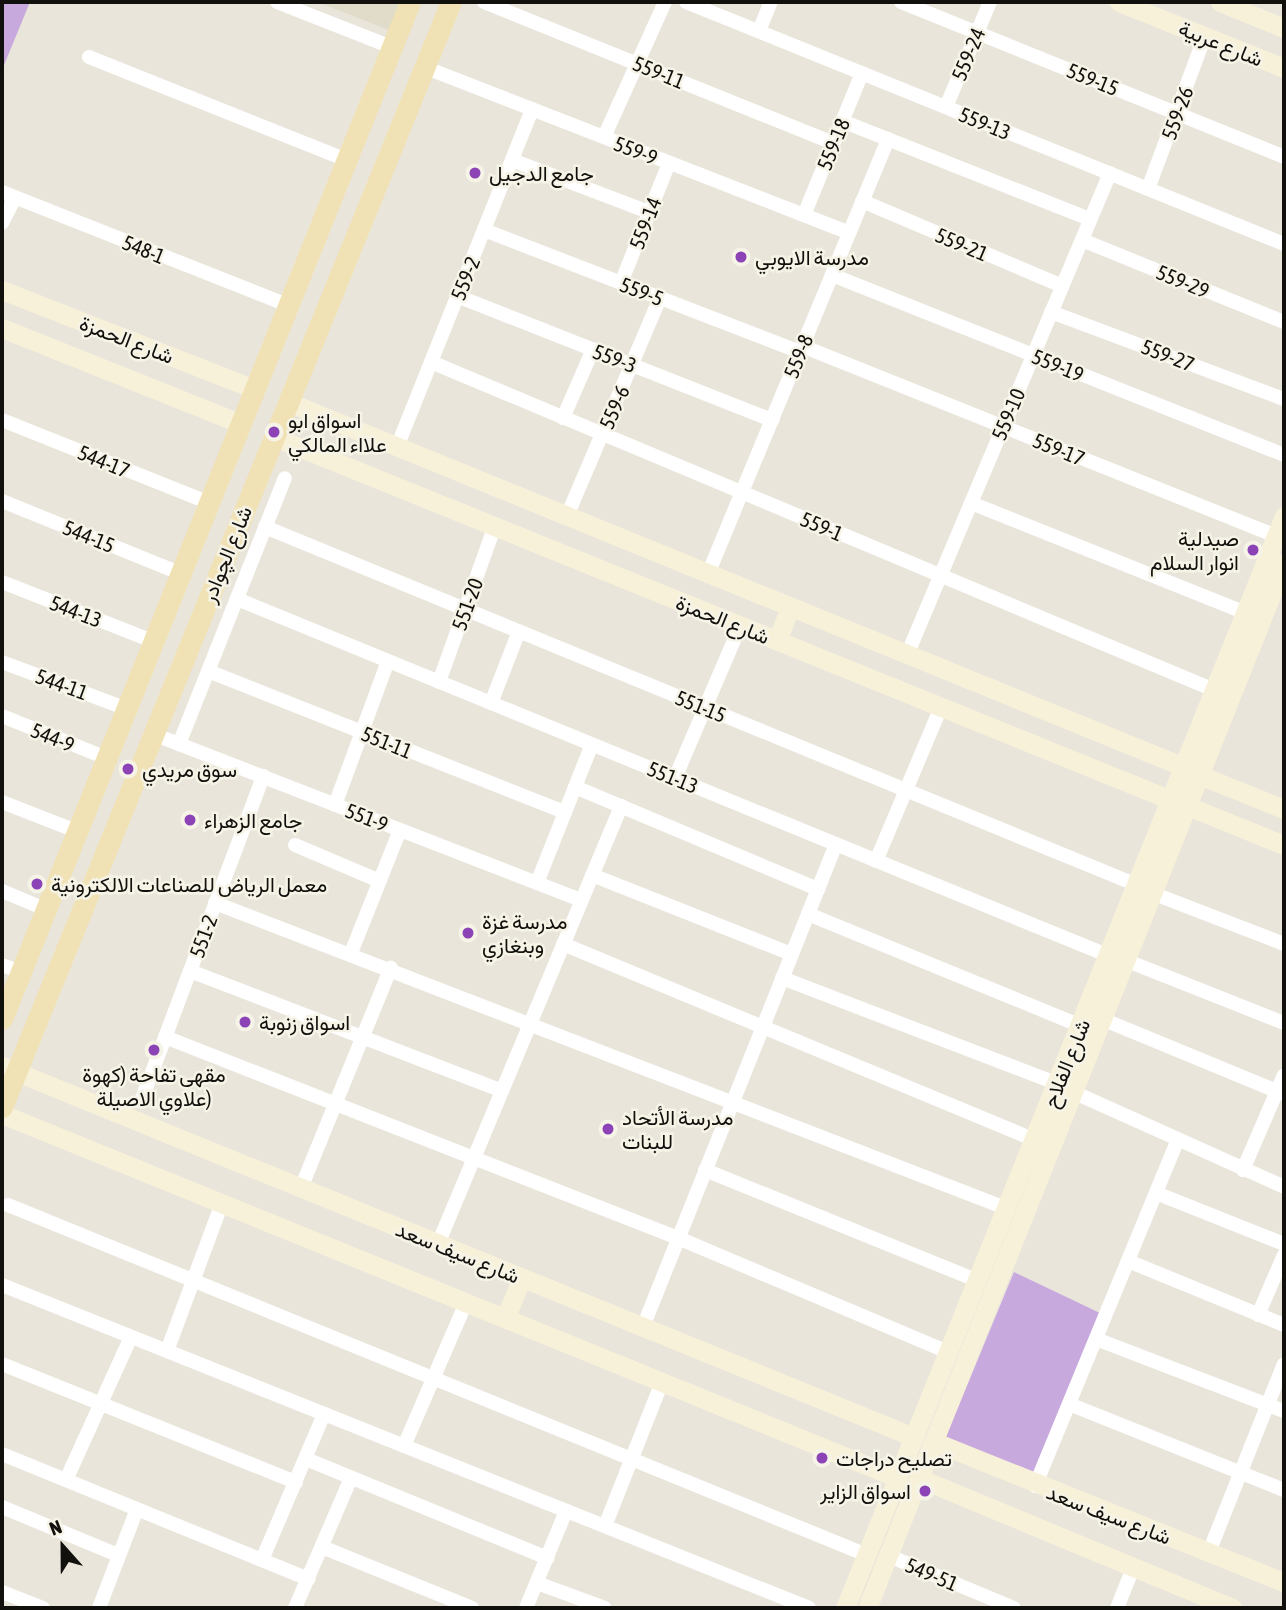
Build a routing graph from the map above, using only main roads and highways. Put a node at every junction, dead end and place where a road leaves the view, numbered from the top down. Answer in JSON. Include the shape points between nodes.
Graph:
{"nodes":[{"id":1,"x":410,"y":2,"type":"edge"},
{"id":2,"x":451,"y":2,"type":"edge"},
{"id":3,"x":355,"y":137,"type":"junction"},
{"id":4,"x":390,"y":151,"type":"junction"},
{"id":5,"x":11,"y":968,"type":"edge"},
{"id":6,"x":2,"y":1020,"type":"edge"},
{"id":7,"x":9,"y":1069,"type":"edge"},
{"id":8,"x":2,"y":1107,"type":"edge"}],
"edges":[{"from":1,"to":3,"type":"main road","name":"شارع الچوادر"},
{"from":2,"to":4,"type":"main road","name":"شارع الچوادر"},
{"from":3,"to":4,"type":"main road"},
{"from":3,"to":5,"type":"main road","name":"شارع الچوادر","via":[[122,707],[45,909]]},
{"from":4,"to":7,"type":"main road","name":"شارع الچوادر","via":[[153,734]]},
{"from":5,"to":6,"type":"main road","name":"شارع الچوادر"},
{"from":7,"to":8,"type":"main road","name":"شارع الچوادر"}]}
